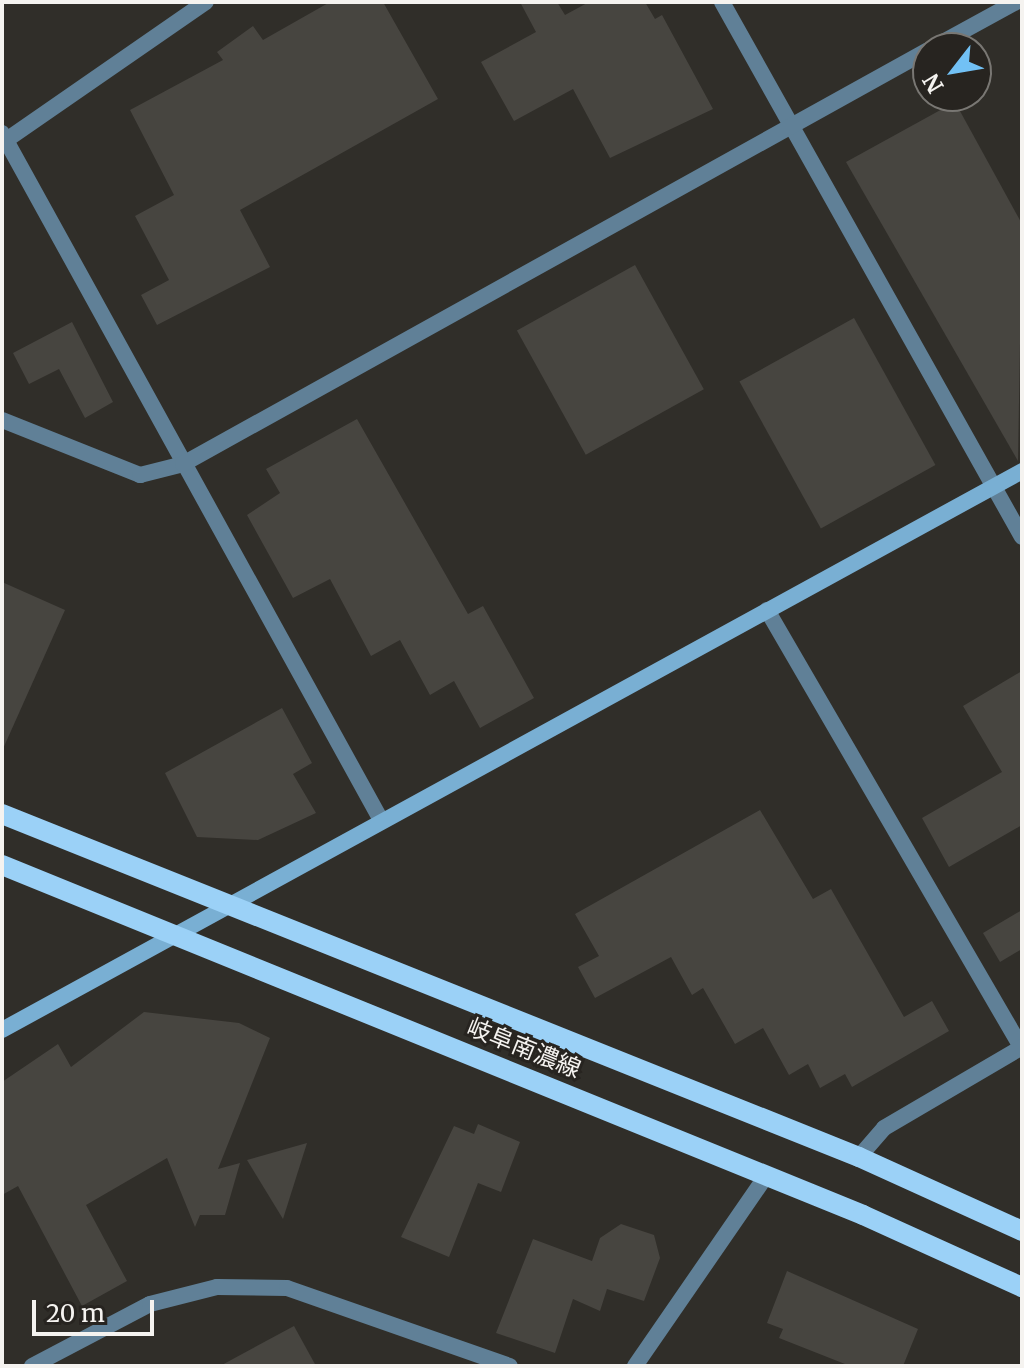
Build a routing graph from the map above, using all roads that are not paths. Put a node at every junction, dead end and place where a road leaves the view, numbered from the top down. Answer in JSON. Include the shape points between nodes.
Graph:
{"nodes":[{"id":1,"x":206,"y":2,"type":"edge"},
{"id":2,"x":722,"y":2,"type":"edge"},
{"id":3,"x":1016,"y":2,"type":"edge"},
{"id":4,"x":961,"y":32,"type":"edge"},
{"id":5,"x":912,"y":59,"type":"edge"},
{"id":6,"x":792,"y":125,"type":"junction"},
{"id":7,"x":3,"y":139,"type":"edge"},
{"id":8,"x":2,"y":420,"type":"edge"},
{"id":9,"x":183,"y":464,"type":"junction"},
{"id":10,"x":1022,"y":471,"type":"edge"},
{"id":11,"x":992,"y":488,"type":"junction"},
{"id":12,"x":1022,"y":537,"type":"edge"},
{"id":13,"x":767,"y":610,"type":"junction"},
{"id":14,"x":2,"y":814,"type":"edge"},
{"id":15,"x":381,"y":820,"type":"junction"},
{"id":16,"x":2,"y":865,"type":"edge"},
{"id":17,"x":231,"y":905,"type":"junction"},
{"id":18,"x":177,"y":934,"type":"junction"},
{"id":19,"x":2,"y":1030,"type":"edge"},
{"id":20,"x":1022,"y":1047,"type":"edge"},
{"id":21,"x":859,"y":1157,"type":"junction"},
{"id":22,"x":767,"y":1175,"type":"junction"},
{"id":23,"x":1022,"y":1231,"type":"edge"},
{"id":24,"x":1022,"y":1287,"type":"edge"},
{"id":25,"x":32,"y":1366,"type":"edge"},
{"id":26,"x":510,"y":1366,"type":"edge"},
{"id":27,"x":635,"y":1366,"type":"edge"}],
"edges":[{"from":1,"to":7,"type":"street"},
{"from":2,"to":6,"type":"street"},
{"from":3,"to":4,"type":"street"},
{"from":5,"to":6,"type":"street"},
{"from":6,"to":9,"type":"street"},
{"from":6,"to":11,"type":"street"},
{"from":7,"to":9,"type":"street"},
{"from":8,"to":9,"type":"street","via":[[140,475]]},
{"from":9,"to":15,"type":"street"},
{"from":10,"to":11,"type":"street"},
{"from":11,"to":12,"type":"street"},
{"from":11,"to":13,"type":"street"},
{"from":13,"to":15,"type":"street"},
{"from":13,"to":20,"type":"street"},
{"from":14,"to":17,"type":"main road","name":"岐阜南濃線"},
{"from":15,"to":17,"type":"street"},
{"from":16,"to":18,"type":"main road","name":"岐阜南濃線"},
{"from":17,"to":18,"type":"street"},
{"from":17,"to":21,"type":"main road","name":"岐阜南濃線"},
{"from":18,"to":19,"type":"street"},
{"from":18,"to":22,"type":"main road","name":"岐阜南濃線"},
{"from":20,"to":21,"type":"street","via":[[884,1128]]},
{"from":21,"to":23,"type":"main road","name":"岐阜南濃線"},
{"from":22,"to":24,"type":"main road","name":"岐阜南濃線"},
{"from":22,"to":27,"type":"street"},
{"from":25,"to":26,"type":"street","via":[[150,1304],[217,1287],[287,1288]]}]}
